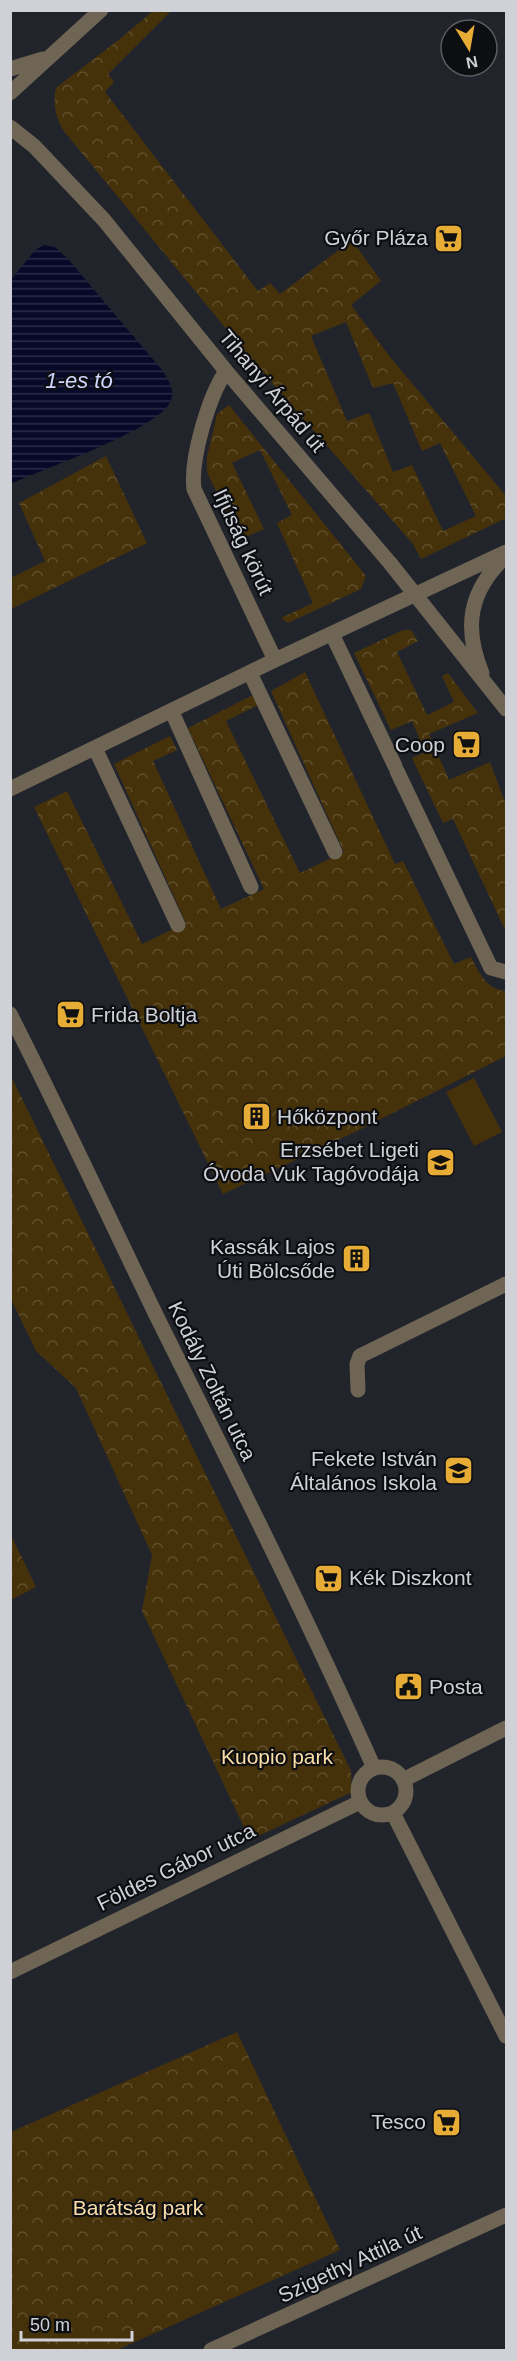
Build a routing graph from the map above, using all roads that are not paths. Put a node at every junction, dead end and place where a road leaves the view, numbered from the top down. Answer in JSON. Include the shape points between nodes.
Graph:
{"nodes":[{"id":1,"x":101,"y":10,"type":"edge"},
{"id":2,"x":48,"y":57,"type":"junction"},
{"id":3,"x":10,"y":69,"type":"edge"},
{"id":4,"x":10,"y":93,"type":"edge"},
{"id":5,"x":10,"y":127,"type":"edge"},
{"id":6,"x":226,"y":371,"type":"junction"},
{"id":7,"x":507,"y":554,"type":"edge"},
{"id":8,"x":415,"y":595,"type":"junction"},
{"id":9,"x":332,"y":634,"type":"junction"},
{"id":10,"x":275,"y":660,"type":"junction"},
{"id":11,"x":250,"y":673,"type":"junction"},
{"id":12,"x":492,"y":692,"type":"junction"},
{"id":13,"x":507,"y":709,"type":"edge"},
{"id":14,"x":172,"y":712,"type":"junction"},
{"id":15,"x":95,"y":748,"type":"junction"},
{"id":16,"x":10,"y":789,"type":"edge"},
{"id":17,"x":335,"y":852,"type":"dead end"},
{"id":18,"x":250,"y":887,"type":"dead end"},
{"id":19,"x":178,"y":925,"type":"dead end"},
{"id":20,"x":507,"y":972,"type":"edge"},
{"id":21,"x":10,"y":1014,"type":"edge"},
{"id":22,"x":507,"y":1284,"type":"edge"},
{"id":23,"x":358,"y":1390,"type":"dead end"},
{"id":24,"x":507,"y":1728,"type":"edge"},
{"id":25,"x":374,"y":1768,"type":"junction"},
{"id":26,"x":404,"y":1780,"type":"junction"},
{"id":27,"x":360,"y":1802,"type":"junction"},
{"id":28,"x":393,"y":1813,"type":"junction"},
{"id":29,"x":10,"y":1972,"type":"edge"},
{"id":30,"x":507,"y":2036,"type":"edge"},
{"id":31,"x":507,"y":2215,"type":"edge"},
{"id":32,"x":211,"y":2350,"type":"edge"}],
"edges":[{"from":1,"to":2,"type":"street"},
{"from":2,"to":3,"type":"street"},
{"from":2,"to":4,"type":"street"},
{"from":5,"to":6,"type":"street","name":"Tihanyi Árpád út","via":[[34,146],[104,220]]},
{"from":6,"to":8,"type":"street","name":"Tihanyi Árpád út"},
{"from":6,"to":10,"type":"street","name":"Ifjúság körút","via":[[211,401],[196,458],[194,489]]},
{"from":7,"to":8,"type":"street"},
{"from":7,"to":12,"type":"street","name":"Tihanyi Árpád út","via":[[477,592],[471,618],[474,650]]},
{"from":8,"to":9,"type":"street"},
{"from":8,"to":12,"type":"street","name":"Tihanyi Árpád út"},
{"from":9,"to":10,"type":"street"},
{"from":9,"to":20,"type":"street","via":[[491,968]]},
{"from":10,"to":11,"type":"street"},
{"from":11,"to":14,"type":"street"},
{"from":11,"to":17,"type":"street"},
{"from":12,"to":13,"type":"street","name":"Tihanyi Árpád út"},
{"from":14,"to":15,"type":"street"},
{"from":14,"to":18,"type":"street"},
{"from":15,"to":16,"type":"street"},
{"from":15,"to":19,"type":"street"},
{"from":21,"to":25,"type":"street","name":"Kodály Zoltán utca","via":[[252,1508]]},
{"from":22,"to":23,"type":"street","via":[[360,1356]]},
{"from":24,"to":26,"type":"street"},
{"from":25,"to":26,"type":"street","via":[[396,1771]]},
{"from":25,"to":27,"type":"street","via":[[358,1784]]},
{"from":26,"to":28,"type":"street","via":[[405,1799]]},
{"from":27,"to":28,"type":"street","via":[[375,1815]]},
{"from":27,"to":29,"type":"street","name":"Földes Gábor utca"},
{"from":28,"to":30,"type":"street"},
{"from":31,"to":32,"type":"street","name":"Szigethy Attila út"}]}
